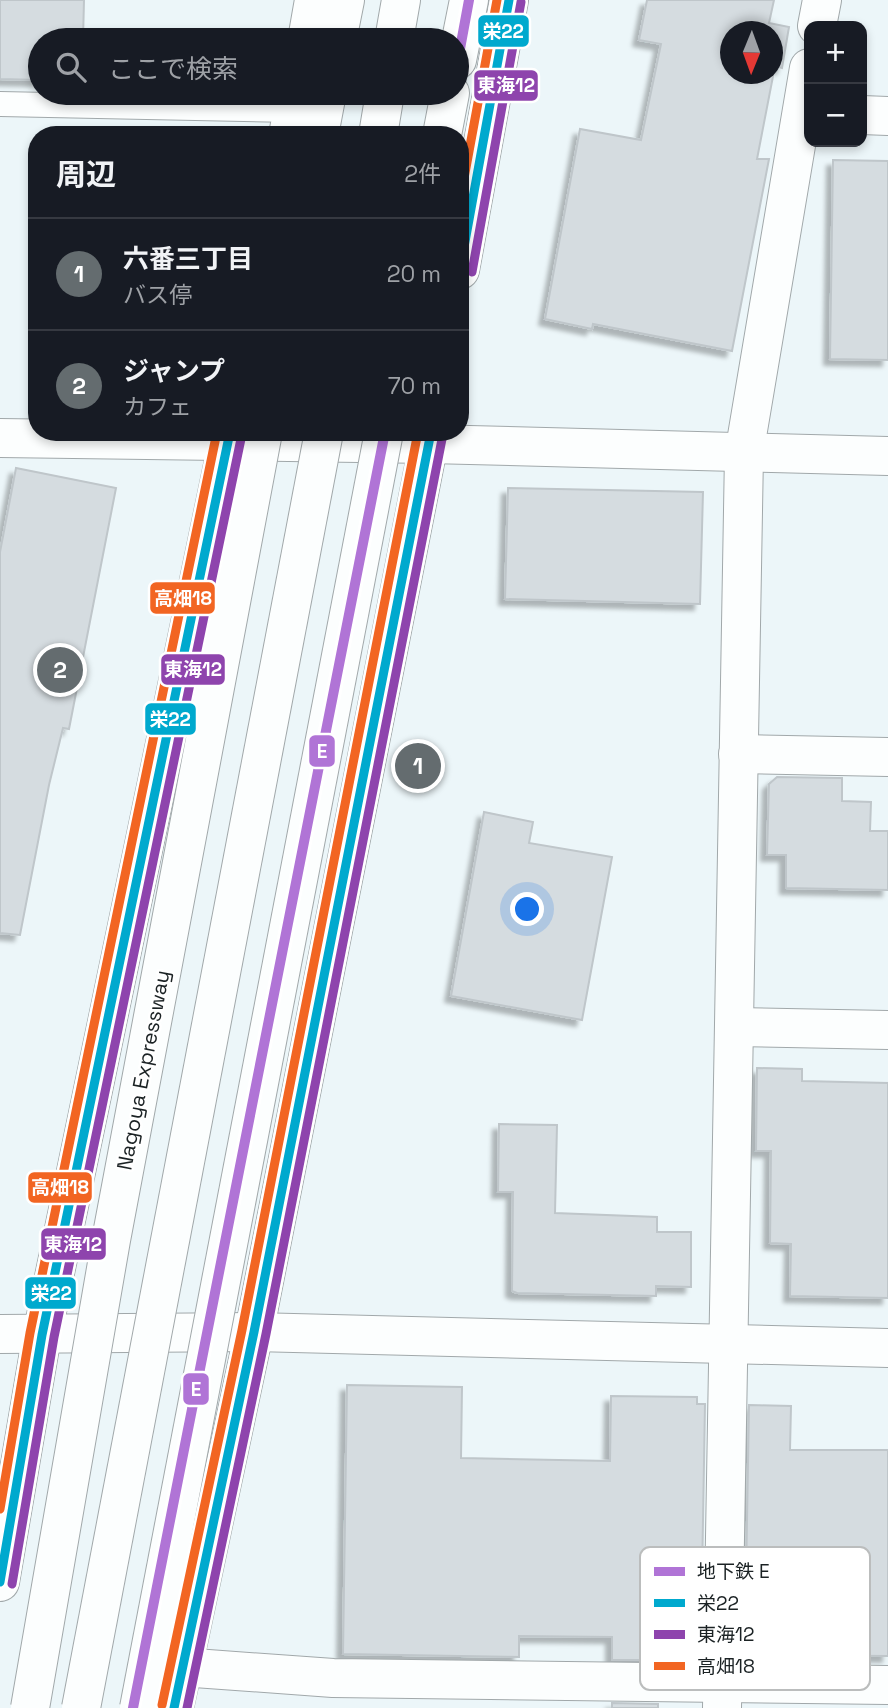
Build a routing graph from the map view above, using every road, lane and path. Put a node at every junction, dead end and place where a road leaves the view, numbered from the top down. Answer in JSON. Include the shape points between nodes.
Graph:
{"nodes":[{"id":1,"x":314,"y":0,"type":"edge"},
{"id":2,"x":345,"y":0,"type":"edge"},
{"id":3,"x":401,"y":0,"type":"edge"},
{"id":4,"x":468,"y":0,"type":"edge"},
{"id":5,"x":509,"y":0,"type":"edge"},
{"id":6,"x":822,"y":0,"type":"edge"},
{"id":7,"x":818,"y":21,"type":"edge"},
{"id":8,"x":309,"y":28,"type":"edge"},
{"id":9,"x":339,"y":28,"type":"edge"},
{"id":10,"x":396,"y":28,"type":"edge"},
{"id":11,"x":463,"y":28,"type":"edge"},
{"id":12,"x":0,"y":104,"type":"edge"},
{"id":13,"x":314,"y":105,"type":"edge"},
{"id":14,"x":383,"y":105,"type":"edge"},
{"id":15,"x":448,"y":105,"type":"edge"},
{"id":16,"x":867,"y":116,"type":"edge"},
{"id":17,"x":888,"y":116,"type":"edge"},
{"id":18,"x":299,"y":118,"type":"edge"},
{"id":19,"x":804,"y":120,"type":"edge"},
{"id":20,"x":380,"y":126,"type":"edge"},
{"id":21,"x":444,"y":126,"type":"edge"},
{"id":22,"x":469,"y":220,"type":"edge"},
{"id":23,"x":0,"y":438,"type":"edge"},
{"id":24,"x":28,"y":438,"type":"edge"},
{"id":25,"x":469,"y":440,"type":"edge"},
{"id":26,"x":240,"y":441,"type":"edge"},
{"id":27,"x":240,"y":441,"type":"edge"},
{"id":28,"x":322,"y":441,"type":"edge"},
{"id":29,"x":382,"y":441,"type":"edge"},
{"id":30,"x":429,"y":441,"type":"edge"},
{"id":31,"x":744,"y":454,"type":"junction"},
{"id":32,"x":888,"y":456,"type":"edge"},
{"id":33,"x":738,"y":754,"type":"junction"},
{"id":34,"x":888,"y":757,"type":"edge"},
{"id":35,"x":734,"y":1027,"type":"junction"},
{"id":36,"x":888,"y":1030,"type":"edge"},
{"id":37,"x":254,"y":1332,"type":"junction"},
{"id":38,"x":0,"y":1334,"type":"edge"},
{"id":39,"x":42,"y":1335,"type":"junction"},
{"id":40,"x":727,"y":1345,"type":"junction"},
{"id":41,"x":888,"y":1348,"type":"edge"},
{"id":42,"x":724,"y":1547,"type":"edge"},
{"id":43,"x":0,"y":1582,"type":"edge"},
{"id":44,"x":181,"y":1667,"type":"junction"},
{"id":45,"x":888,"y":1685,"type":"edge"},
{"id":46,"x":870,"y":1686,"type":"edge"},
{"id":47,"x":805,"y":1690,"type":"edge"},
{"id":48,"x":722,"y":1695,"type":"edge"},
{"id":49,"x":30,"y":1708,"type":"edge"},
{"id":50,"x":81,"y":1708,"type":"edge"},
{"id":51,"x":139,"y":1708,"type":"edge"},
{"id":52,"x":174,"y":1708,"type":"edge"}],
"edges":[{"from":1,"to":8,"type":"main road"},
{"from":2,"to":9,"type":"main road"},
{"from":3,"to":10,"type":"main road"},
{"from":4,"to":11,"type":"main road"},
{"from":5,"to":22,"type":"main road"},
{"from":6,"to":7,"type":"main road"},
{"from":12,"to":18,"type":"lane"},
{"from":13,"to":18,"type":"main road"},
{"from":14,"to":20,"type":"main road"},
{"from":15,"to":21,"type":"main road"},
{"from":16,"to":17,"type":"main road"},
{"from":19,"to":31,"type":"main road"},
{"from":23,"to":24,"type":"main road"},
{"from":25,"to":31,"type":"main road"},
{"from":26,"to":39,"type":"main road"},
{"from":27,"to":49,"type":"main road","name":"Nagoya Expressway","bridge":true},
{"from":28,"to":50,"type":"main road","bridge":true},
{"from":29,"to":51,"type":"main road","bridge":true},
{"from":30,"to":37,"type":"main road"},
{"from":31,"to":32,"type":"main road"},
{"from":31,"to":33,"type":"main road"},
{"from":33,"to":34,"type":"main road"},
{"from":33,"to":35,"type":"main road"},
{"from":35,"to":36,"type":"main road"},
{"from":35,"to":40,"type":"main road"},
{"from":37,"to":39,"type":"main road"},
{"from":37,"to":40,"type":"main road"},
{"from":37,"to":44,"type":"main road"},
{"from":38,"to":39,"type":"main road"},
{"from":39,"to":43,"type":"main road"},
{"from":40,"to":41,"type":"main road"},
{"from":40,"to":42,"type":"main road"},
{"from":44,"to":48,"type":"main road"},
{"from":44,"to":52,"type":"main road"},
{"from":45,"to":46,"type":"main road"},
{"from":47,"to":48,"type":"main road"}]}
